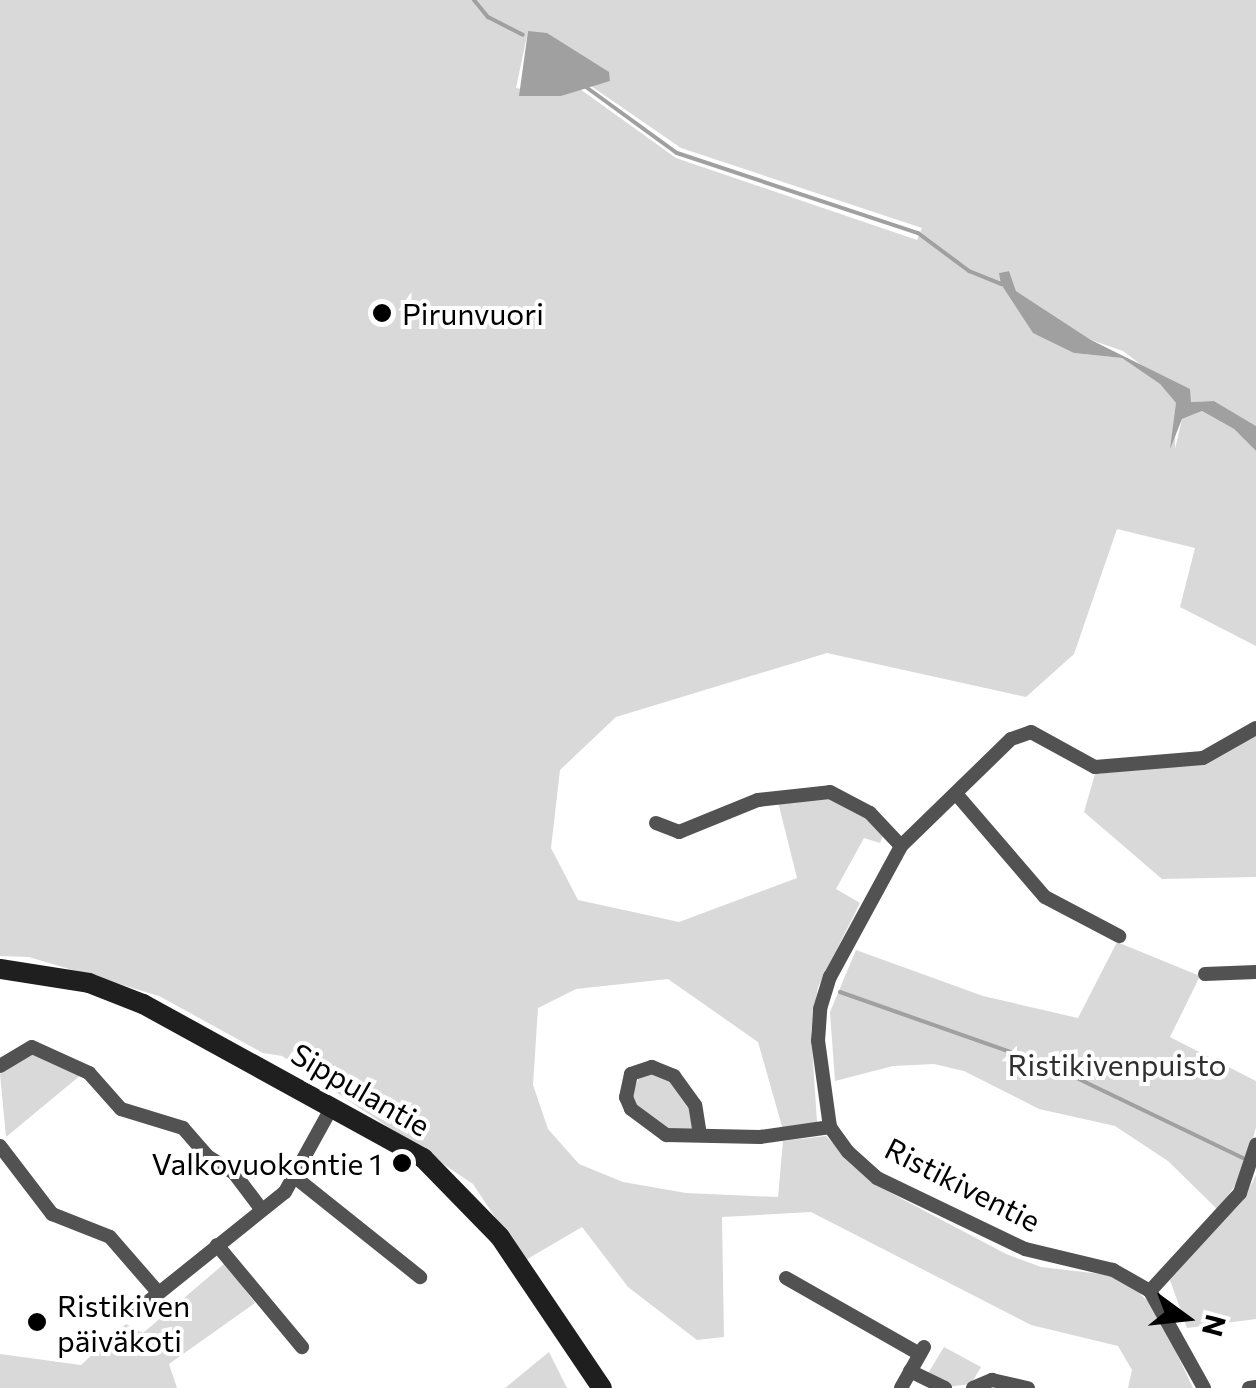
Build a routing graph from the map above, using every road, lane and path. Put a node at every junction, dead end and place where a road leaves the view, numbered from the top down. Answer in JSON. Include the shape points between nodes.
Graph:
{"nodes":[{"id":1,"x":1256,"y":728,"type":"edge"},
{"id":2,"x":958,"y":796,"type":"junction"},
{"id":3,"x":656,"y":823,"type":"dead end"},
{"id":4,"x":902,"y":846,"type":"junction"},
{"id":5,"x":1119,"y":936,"type":"dead end"},
{"id":6,"x":0,"y":969,"type":"edge"},
{"id":7,"x":1256,"y":972,"type":"edge"},
{"id":8,"x":1206,"y":974,"type":"dead end"},
{"id":9,"x":0,"y":1066,"type":"edge"},
{"id":10,"x":333,"y":1105,"type":"junction"},
{"id":11,"x":830,"y":1127,"type":"junction"},
{"id":12,"x":700,"y":1135,"type":"junction"},
{"id":13,"x":1256,"y":1145,"type":"edge"},
{"id":14,"x":0,"y":1146,"type":"edge"},
{"id":15,"x":296,"y":1178,"type":"junction"},
{"id":16,"x":262,"y":1210,"type":"junction"},
{"id":17,"x":216,"y":1245,"type":"junction"},
{"id":18,"x":420,"y":1277,"type":"dead end"},
{"id":19,"x":786,"y":1278,"type":"dead end"},
{"id":20,"x":156,"y":1290,"type":"junction"},
{"id":21,"x":1150,"y":1291,"type":"junction"},
{"id":22,"x":139,"y":1309,"type":"dead end"},
{"id":23,"x":302,"y":1347,"type":"dead end"},
{"id":24,"x":910,"y":1371,"type":"junction"},
{"id":25,"x":602,"y":1388,"type":"edge"},
{"id":26,"x":901,"y":1388,"type":"edge"},
{"id":27,"x":944,"y":1388,"type":"edge"},
{"id":28,"x":972,"y":1388,"type":"edge"},
{"id":29,"x":1028,"y":1388,"type":"edge"},
{"id":30,"x":1204,"y":1388,"type":"edge"}],
"edges":[{"from":1,"to":2,"type":"street","via":[[1204,758],[1095,767],[1031,732],[1012,739]]},
{"from":2,"to":4,"type":"street"},
{"from":2,"to":5,"type":"street","via":[[1045,897]]},
{"from":3,"to":4,"type":"street","via":[[679,832],[758,800],[830,792],[870,813]]},
{"from":4,"to":11,"type":"street","via":[[830,977],[820,1009]]},
{"from":6,"to":10,"type":"street","name":"Sippulantie","via":[[74,980],[143,1004]]},
{"from":7,"to":8,"type":"street"},
{"from":9,"to":16,"type":"street","via":[[37,1047],[89,1073],[121,1109],[182,1128],[234,1173]]},
{"from":10,"to":15,"type":"street"},
{"from":10,"to":25,"type":"street","name":"Sippulantie","via":[[423,1158],[470,1200]]},
{"from":11,"to":12,"type":"street","via":[[760,1137]]},
{"from":11,"to":21,"type":"street","name":"Ristikiventie","via":[[876,1178],[1025,1248],[1113,1270]]},
{"from":12,"to":12,"type":"street","via":[[666,1135],[647,1126],[626,1098],[631,1074],[652,1066],[674,1076],[695,1105]]},
{"from":13,"to":21,"type":"street","via":[[1240,1193]]},
{"from":14,"to":20,"type":"street","via":[[52,1214],[115,1241]]},
{"from":15,"to":16,"type":"street"},
{"from":15,"to":18,"type":"street"},
{"from":16,"to":17,"type":"street"},
{"from":17,"to":20,"type":"street"},
{"from":17,"to":23,"type":"street"},
{"from":19,"to":24,"type":"street","via":[[922,1350]]},
{"from":20,"to":22,"type":"street"},
{"from":21,"to":30,"type":"street"},
{"from":24,"to":26,"type":"street"},
{"from":24,"to":27,"type":"street"},
{"from":28,"to":29,"type":"street","via":[[992,1380]]}]}
